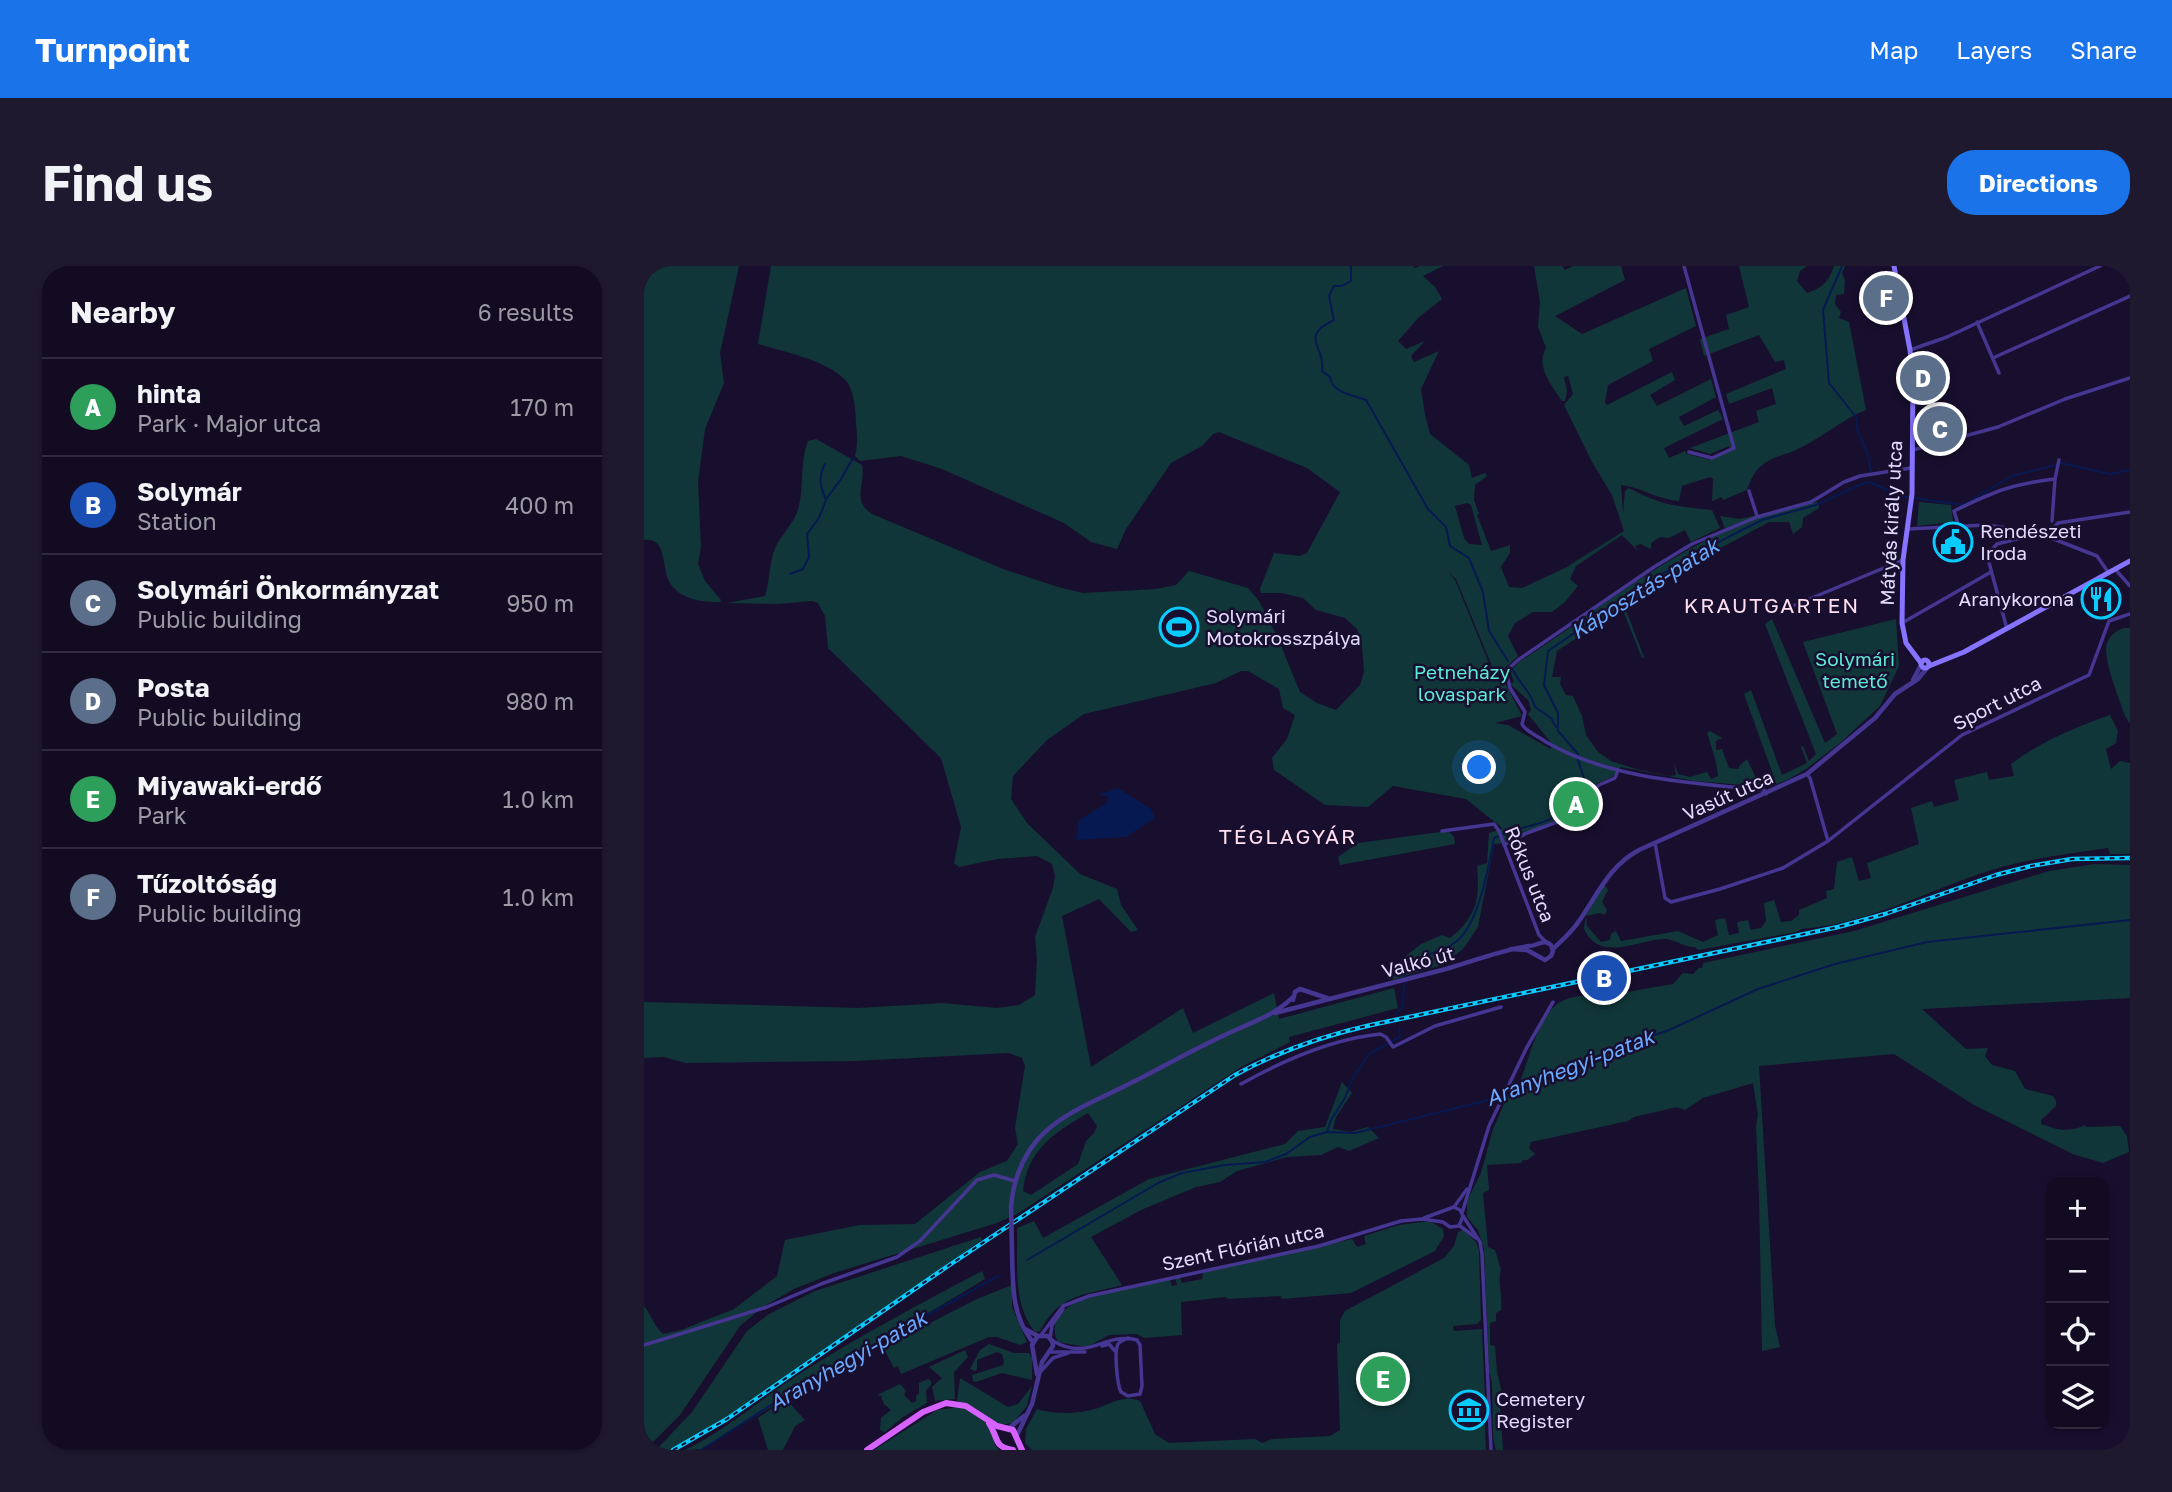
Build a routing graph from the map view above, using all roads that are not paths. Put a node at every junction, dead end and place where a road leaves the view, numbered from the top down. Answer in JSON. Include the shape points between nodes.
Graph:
{"nodes":[{"id":1,"x":1685,"y":266,"type":"edge"},
{"id":2,"x":1894,"y":266,"type":"edge"},
{"id":3,"x":2100,"y":266,"type":"edge"},
{"id":4,"x":2130,"y":296,"type":"edge"},
{"id":5,"x":1978,"y":322,"type":"junction"},
{"id":6,"x":1910,"y":350,"type":"junction"},
{"id":7,"x":1993,"y":358,"type":"junction"},
{"id":8,"x":1999,"y":373,"type":"dead end"},
{"id":9,"x":2130,"y":378,"type":"edge"},
{"id":10,"x":1912,"y":450,"type":"junction"},
{"id":11,"x":1689,"y":452,"type":"dead end"},
{"id":12,"x":2059,"y":460,"type":"dead end"},
{"id":13,"x":1912,"y":468,"type":"junction"},
{"id":14,"x":2054,"y":479,"type":"junction"},
{"id":15,"x":1749,"y":491,"type":"dead end"},
{"id":16,"x":2130,"y":513,"type":"edge"},
{"id":17,"x":1757,"y":517,"type":"junction"},
{"id":18,"x":2052,"y":521,"type":"dead end"},
{"id":19,"x":1959,"y":527,"type":"junction"},
{"id":20,"x":1908,"y":529,"type":"junction"},
{"id":21,"x":2035,"y":534,"type":"junction"},
{"id":22,"x":2046,"y":536,"type":"junction"},
{"id":23,"x":1903,"y":561,"type":"junction"},
{"id":24,"x":2130,"y":561,"type":"edge"},
{"id":25,"x":2111,"y":570,"type":"junction"},
{"id":26,"x":1991,"y":572,"type":"junction"},
{"id":27,"x":2130,"y":586,"type":"edge"},
{"id":28,"x":1790,"y":607,"type":"dead end"},
{"id":29,"x":2130,"y":614,"type":"edge"},
{"id":30,"x":1902,"y":623,"type":"junction"},
{"id":31,"x":2007,"y":629,"type":"junction"},
{"id":32,"x":1925,"y":664,"type":"junction"},
{"id":33,"x":1618,"y":770,"type":"junction"},
{"id":34,"x":1807,"y":774,"type":"junction"},
{"id":35,"x":1766,"y":794,"type":"junction"},
{"id":36,"x":1442,"y":831,"type":"dead end"},
{"id":37,"x":1828,"y":841,"type":"junction"},
{"id":38,"x":1655,"y":842,"type":"junction"},
{"id":39,"x":1504,"y":845,"type":"junction"},
{"id":40,"x":1568,"y":934,"type":"junction"},
{"id":41,"x":1539,"y":935,"type":"junction"},
{"id":42,"x":1547,"y":942,"type":"junction"},
{"id":43,"x":1538,"y":944,"type":"junction"},
{"id":44,"x":1511,"y":949,"type":"junction"},
{"id":45,"x":1553,"y":949,"type":"junction"},
{"id":46,"x":1535,"y":953,"type":"junction"},
{"id":47,"x":1308,"y":992,"type":"junction"},
{"id":48,"x":1293,"y":997,"type":"junction"},
{"id":49,"x":1333,"y":999,"type":"junction"},
{"id":50,"x":1553,"y":1002,"type":"dead end"},
{"id":51,"x":1309,"y":1003,"type":"junction"},
{"id":52,"x":1299,"y":1006,"type":"junction"},
{"id":53,"x":1501,"y":1007,"type":"dead end"},
{"id":54,"x":1270,"y":1015,"type":"junction"},
{"id":55,"x":1241,"y":1084,"type":"dead end"},
{"id":56,"x":1015,"y":1181,"type":"junction"},
{"id":57,"x":1469,"y":1185,"type":"junction"},
{"id":58,"x":1454,"y":1207,"type":"junction"},
{"id":59,"x":1443,"y":1212,"type":"junction"},
{"id":60,"x":1463,"y":1214,"type":"junction"},
{"id":61,"x":1422,"y":1219,"type":"junction"},
{"id":62,"x":1443,"y":1222,"type":"junction"},
{"id":63,"x":1459,"y":1226,"type":"junction"},
{"id":64,"x":1480,"y":1242,"type":"junction"},
{"id":65,"x":1070,"y":1303,"type":"junction"},
{"id":66,"x":1025,"y":1329,"type":"junction"},
{"id":67,"x":1040,"y":1336,"type":"junction"},
{"id":68,"x":1128,"y":1338,"type":"junction"},
{"id":69,"x":1051,"y":1340,"type":"junction"},
{"id":70,"x":1032,"y":1342,"type":"junction"},
{"id":71,"x":644,"y":1345,"type":"edge"},
{"id":72,"x":1074,"y":1352,"type":"junction"},
{"id":73,"x":1116,"y":1352,"type":"junction"},
{"id":74,"x":1035,"y":1353,"type":"junction"},
{"id":75,"x":1049,"y":1354,"type":"junction"},
{"id":76,"x":1037,"y":1378,"type":"junction"},
{"id":77,"x":1029,"y":1410,"type":"junction"},
{"id":78,"x":985,"y":1418,"type":"junction"},
{"id":79,"x":1007,"y":1428,"type":"junction"},
{"id":80,"x":1017,"y":1438,"type":"junction"},
{"id":81,"x":996,"y":1439,"type":"junction"},
{"id":82,"x":1011,"y":1449,"type":"edge"},
{"id":83,"x":1492,"y":1449,"type":"edge"},
{"id":84,"x":867,"y":1450,"type":"edge"},
{"id":85,"x":1022,"y":1450,"type":"edge"}],
"edges":[{"from":1,"to":11,"type":"street","via":[[1734,448],[1712,458]]},
{"from":2,"to":6,"type":"main road","name":"Mátyás király utca"},
{"from":3,"to":5,"type":"street"},
{"from":4,"to":7,"type":"street"},
{"from":5,"to":6,"type":"street"},
{"from":5,"to":7,"type":"street"},
{"from":6,"to":10,"type":"main road","name":"Mátyás király utca"},
{"from":7,"to":8,"type":"street"},
{"from":9,"to":10,"type":"street","via":[[1998,427]]},
{"from":10,"to":13,"type":"main road","name":"Mátyás király utca"},
{"from":12,"to":14,"type":"street"},
{"from":13,"to":17,"type":"street","via":[[1866,474],[1811,502]]},
{"from":13,"to":20,"type":"main road","name":"Mátyás király utca"},
{"from":14,"to":18,"type":"street"},
{"from":14,"to":19,"type":"street","via":[[2016,484],[1954,511]]},
{"from":15,"to":17,"type":"street"},
{"from":16,"to":22,"type":"street","via":[[2058,523]]},
{"from":17,"to":33,"type":"street","via":[[1692,544],[1654,567],[1506,671],[1510,688],[1525,712],[1522,724],[1527,731],[1574,756]]},
{"from":19,"to":20,"type":"street"},
{"from":19,"to":21,"type":"street","via":[[1996,526]]},
{"from":20,"to":23,"type":"main road","name":"Mátyás király utca"},
{"from":21,"to":22,"type":"street"},
{"from":21,"to":26,"type":"street","via":[[1990,549]]},
{"from":22,"to":25,"type":"street","via":[[2097,556]]},
{"from":23,"to":28,"type":"street"},
{"from":23,"to":30,"type":"main road","name":"Mátyás király utca"},
{"from":24,"to":25,"type":"main road"},
{"from":25,"to":27,"type":"street"},
{"from":25,"to":31,"type":"main road"},
{"from":26,"to":30,"type":"street"},
{"from":26,"to":31,"type":"street"},
{"from":29,"to":37,"type":"street","name":"Sport utca","via":[[2109,621],[2089,676],[1962,734]]},
{"from":30,"to":32,"type":"main road","name":"Mátyás király utca","via":[[1906,643]]},
{"from":31,"to":32,"type":"main road","via":[[1955,657]]},
{"from":32,"to":34,"type":"street","name":"Vasút utca","via":[[1918,679]]},
{"from":33,"to":35,"type":"street","via":[[1764,790]]},
{"from":33,"to":39,"type":"street","via":[[1615,778],[1600,785],[1560,821]]},
{"from":34,"to":35,"type":"street","name":"Vasút utca"},
{"from":34,"to":37,"type":"street"},
{"from":35,"to":38,"type":"street","name":"Vasút utca"},
{"from":36,"to":39,"type":"street","name":"Rókus utca","via":[[1494,824]]},
{"from":37,"to":38,"type":"street","name":"Sport utca","via":[[1771,874],[1671,902],[1665,898]]},
{"from":38,"to":40,"type":"street","name":"Vasút utca","via":[[1617,864]]},
{"from":39,"to":41,"type":"street","name":"Rókus utca"},
{"from":40,"to":42,"type":"street"},
{"from":40,"to":45,"type":"street","name":"Vasút utca"},
{"from":41,"to":42,"type":"street","name":"Rókus utca"},
{"from":41,"to":43,"type":"street","name":"Rókus utca"},
{"from":42,"to":43,"type":"street"},
{"from":42,"to":45,"type":"street"},
{"from":43,"to":44,"type":"street","name":"Valkó út"},
{"from":43,"to":46,"type":"street"},
{"from":44,"to":46,"type":"street"},
{"from":44,"to":49,"type":"street","name":"Valkó út"},
{"from":45,"to":46,"type":"street","via":[[1547,959]]},
{"from":47,"to":48,"type":"street","via":[[1297,990]]},
{"from":47,"to":49,"type":"street"},
{"from":47,"to":51,"type":"street"},
{"from":48,"to":52,"type":"street"},
{"from":48,"to":54,"type":"street"},
{"from":49,"to":51,"type":"street","name":"Valkó út"},
{"from":50,"to":57,"type":"street","via":[[1489,1126]]},
{"from":51,"to":52,"type":"street"},
{"from":52,"to":54,"type":"street"},
{"from":53,"to":55,"type":"street","via":[[1435,1026],[1392,1045],[1384,1035],[1375,1035],[1317,1048]]},
{"from":54,"to":56,"type":"street","via":[[1064,1118],[1030,1150]]},
{"from":56,"to":66,"type":"street","bridge":true,"via":[[1011,1207],[1015,1307]]},
{"from":56,"to":71,"type":"street","via":[[994,1175],[977,1180],[920,1241],[897,1257],[767,1307]]},
{"from":57,"to":58,"type":"street"},
{"from":57,"to":60,"type":"street"},
{"from":58,"to":59,"type":"street"},
{"from":58,"to":60,"type":"street"},
{"from":59,"to":61,"type":"street","name":"Szent Flórián utca"},
{"from":59,"to":62,"type":"street"},
{"from":60,"to":63,"type":"street"},
{"from":60,"to":64,"type":"street"},
{"from":61,"to":62,"type":"street","name":"Szent Flórián utca"},
{"from":61,"to":65,"type":"street","name":"Szent Flórián utca"},
{"from":62,"to":63,"type":"street"},
{"from":63,"to":64,"type":"street"},
{"from":64,"to":83,"type":"street"},
{"from":65,"to":67,"type":"street","name":"Szent Flórián utca"},
{"from":65,"to":69,"type":"street","via":[[1054,1320]]},
{"from":66,"to":67,"type":"street"},
{"from":66,"to":70,"type":"street"},
{"from":67,"to":69,"type":"street"},
{"from":67,"to":70,"type":"street"},
{"from":68,"to":69,"type":"street","via":[[1110,1339],[1083,1350]]},
{"from":68,"to":73,"type":"street","via":[[1120,1341]]},
{"from":68,"to":73,"type":"street","via":[[1140,1345],[1142,1386],[1138,1395],[1128,1396],[1119,1390]]},
{"from":69,"to":75,"type":"street"},
{"from":70,"to":74,"type":"street"},
{"from":72,"to":73,"type":"street","via":[[1109,1344]]},
{"from":72,"to":75,"type":"street"},
{"from":72,"to":76,"type":"street","via":[[1050,1360]]},
{"from":74,"to":75,"type":"street"},
{"from":74,"to":76,"type":"street"},
{"from":75,"to":76,"type":"street"},
{"from":76,"to":77,"type":"street"},
{"from":77,"to":79,"type":"street"},
{"from":77,"to":80,"type":"street"},
{"from":78,"to":79,"type":"main road"},
{"from":78,"to":81,"type":"main road"},
{"from":78,"to":84,"type":"main road","via":[[959,1404],[939,1405]]},
{"from":79,"to":80,"type":"main road"},
{"from":79,"to":81,"type":"main road"},
{"from":80,"to":82,"type":"main road"},
{"from":80,"to":85,"type":"main road"},
{"from":81,"to":82,"type":"main road","via":[[1000,1447]]}]}
